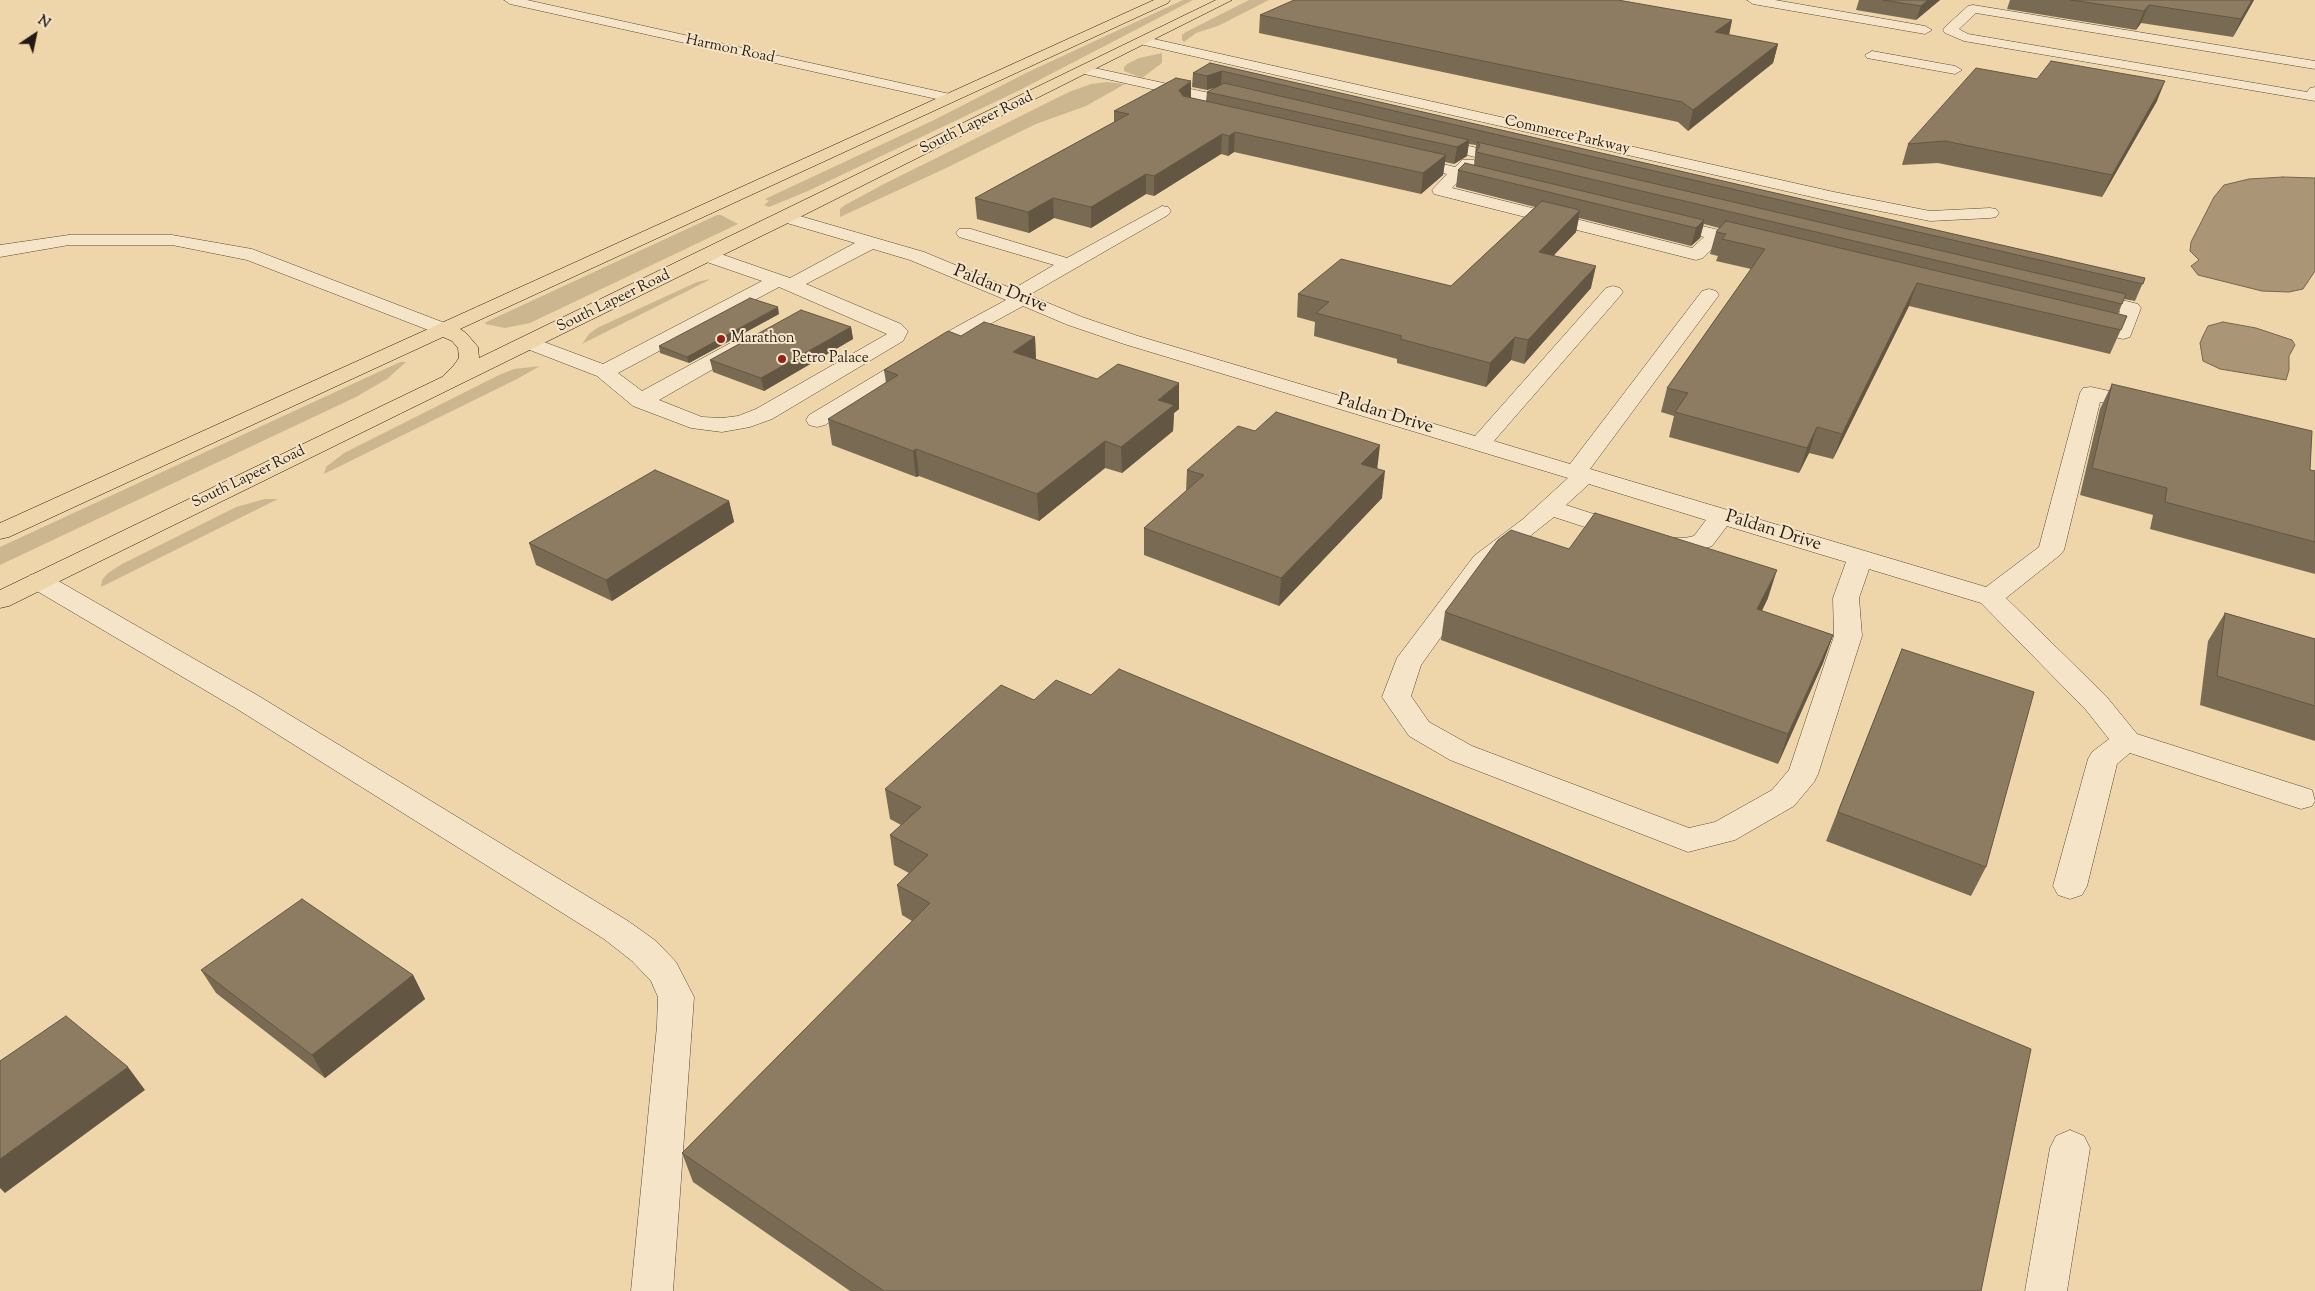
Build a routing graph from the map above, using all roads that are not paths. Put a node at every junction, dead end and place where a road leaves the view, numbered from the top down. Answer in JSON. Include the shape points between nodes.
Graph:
{"nodes":[{"id":1,"x":510,"y":0,"type":"edge"},
{"id":2,"x":1164,"y":0,"type":"edge"},
{"id":3,"x":1226,"y":0,"type":"edge"},
{"id":4,"x":1753,"y":0,"type":"edge"},
{"id":5,"x":1774,"y":2,"type":"edge"},
{"id":6,"x":1925,"y":30,"type":"edge"},
{"id":7,"x":1145,"y":41,"type":"junction"},
{"id":8,"x":1872,"y":55,"type":"dead end"},
{"id":9,"x":2315,"y":65,"type":"edge"},
{"id":10,"x":1085,"y":70,"type":"junction"},
{"id":11,"x":1955,"y":70,"type":"dead end"},
{"id":12,"x":2315,"y":91,"type":"edge"},
{"id":13,"x":950,"y":98,"type":"junction"},
{"id":14,"x":1227,"y":119,"type":"edge"},
{"id":15,"x":1420,"y":139,"type":"edge"},
{"id":16,"x":1478,"y":152,"type":"junction"},
{"id":17,"x":1392,"y":157,"type":"edge"},
{"id":18,"x":1526,"y":164,"type":"edge"},
{"id":19,"x":1459,"y":172,"type":"junction"},
{"id":20,"x":1507,"y":184,"type":"edge"},
{"id":21,"x":744,"y":208,"type":"junction"},
{"id":22,"x":1162,"y":211,"type":"dead end"},
{"id":23,"x":1990,"y":213,"type":"dead end"},
{"id":24,"x":786,"y":218,"type":"junction"},
{"id":25,"x":1650,"y":218,"type":"edge"},
{"id":26,"x":965,"y":233,"type":"dead end"},
{"id":27,"x":1716,"y":235,"type":"junction"},
{"id":28,"x":870,"y":243,"type":"junction"},
{"id":29,"x":1771,"y":248,"type":"edge"},
{"id":30,"x":0,"y":251,"type":"edge"},
{"id":31,"x":708,"y":256,"type":"junction"},
{"id":32,"x":1069,"y":264,"type":"junction"},
{"id":33,"x":784,"y":283,"type":"junction"},
{"id":34,"x":1613,"y":292,"type":"dead end"},
{"id":35,"x":2074,"y":294,"type":"edge"},
{"id":36,"x":1709,"y":295,"type":"dead end"},
{"id":37,"x":1018,"y":297,"type":"junction"},
{"id":38,"x":825,"y":299,"type":"junction"},
{"id":39,"x":801,"y":312,"type":"edge"},
{"id":40,"x":2066,"y":320,"type":"edge"},
{"id":41,"x":442,"y":330,"type":"junction"},
{"id":42,"x":762,"y":334,"type":"edge"},
{"id":43,"x":529,"y":343,"type":"junction"},
{"id":44,"x":604,"y":372,"type":"junction"},
{"id":45,"x":447,"y":382,"type":"junction"},
{"id":46,"x":641,"y":401,"type":"junction"},
{"id":47,"x":2166,"y":411,"type":"edge"},
{"id":48,"x":817,"y":420,"type":"dead end"},
{"id":49,"x":1480,"y":444,"type":"junction"},
{"id":50,"x":1580,"y":474,"type":"junction"},
{"id":51,"x":1550,"y":508,"type":"junction"},
{"id":52,"x":1722,"y":516,"type":"junction"},
{"id":53,"x":0,"y":532,"type":"edge"},
{"id":54,"x":1860,"y":558,"type":"junction"},
{"id":55,"x":39,"y":581,"type":"junction"},
{"id":56,"x":1990,"y":597,"type":"junction"},
{"id":57,"x":0,"y":600,"type":"edge"},
{"id":58,"x":2126,"y":741,"type":"junction"},
{"id":59,"x":2301,"y":798,"type":"dead end"},
{"id":60,"x":2070,"y":886,"type":"dead end"},
{"id":61,"x":2070,"y":1148,"type":"dead end"},
{"id":62,"x":652,"y":1291,"type":"edge"},
{"id":63,"x":2046,"y":1291,"type":"edge"}],
"edges":[{"from":1,"to":13,"type":"street","name":"Harmon Road"},
{"from":2,"to":13,"type":"main road","name":"South Lapeer Road"},
{"from":3,"to":7,"type":"main road","name":"South Lapeer Road"},
{"from":4,"to":5,"type":"street"},
{"from":5,"to":6,"type":"street"},
{"from":7,"to":10,"type":"main road","name":"South Lapeer Road"},
{"from":7,"to":23,"type":"street","name":"Commerce Parkway","via":[[1834,197],[1930,216]]},
{"from":8,"to":11,"type":"street"},
{"from":9,"to":12,"type":"street","via":[[1973,9],[1950,30],[1964,37],[2313,97]]},
{"from":10,"to":14,"type":"street","via":[[1215,94],[1188,110]]},
{"from":10,"to":24,"type":"main road","name":"South Lapeer Road"},
{"from":13,"to":21,"type":"main road","name":"South Lapeer Road"},
{"from":15,"to":16,"type":"street"},
{"from":16,"to":18,"type":"street"},
{"from":16,"to":19,"type":"street"},
{"from":17,"to":19,"type":"street"},
{"from":19,"to":20,"type":"street"},
{"from":19,"to":27,"type":"street","via":[[1440,190],[1696,254]]},
{"from":21,"to":24,"type":"main road"},
{"from":21,"to":41,"type":"main road","name":"South Lapeer Road"},
{"from":22,"to":32,"type":"street"},
{"from":24,"to":28,"type":"street","name":"Paldan Drive"},
{"from":24,"to":31,"type":"main road","name":"South Lapeer Road"},
{"from":25,"to":27,"type":"street"},
{"from":26,"to":32,"type":"street"},
{"from":27,"to":29,"type":"street"},
{"from":28,"to":33,"type":"street"},
{"from":28,"to":37,"type":"street","name":"Paldan Drive","via":[[917,256]]},
{"from":30,"to":41,"type":"street","via":[[69,240],[172,240],[252,255]]},
{"from":31,"to":33,"type":"street"},
{"from":31,"to":43,"type":"main road","name":"South Lapeer Road"},
{"from":32,"to":37,"type":"street"},
{"from":33,"to":38,"type":"street"},
{"from":33,"to":44,"type":"street"},
{"from":34,"to":49,"type":"street"},
{"from":35,"to":40,"type":"street","via":[[2131,308],[2124,334]]},
{"from":36,"to":50,"type":"street"},
{"from":37,"to":48,"type":"street"},
{"from":37,"to":49,"type":"street","name":"Paldan Drive","via":[[1124,338]]},
{"from":38,"to":39,"type":"street"},
{"from":38,"to":46,"type":"street","via":[[894,328],[898,331],[896,337],[764,414],[742,422],[722,425],[699,423]]},
{"from":41,"to":45,"type":"main road","via":[[459,338],[468,347],[469,358],[463,369]]},
{"from":41,"to":53,"type":"main road","name":"South Lapeer Road"},
{"from":42,"to":46,"type":"street"},
{"from":43,"to":44,"type":"street"},
{"from":43,"to":45,"type":"main road","name":"South Lapeer Road"},
{"from":44,"to":46,"type":"street"},
{"from":45,"to":55,"type":"main road","name":"South Lapeer Road"},
{"from":47,"to":56,"type":"street","via":[[2090,393],[2052,550]]},
{"from":49,"to":50,"type":"street","name":"Paldan Drive"},
{"from":50,"to":51,"type":"street"},
{"from":50,"to":52,"type":"street","name":"Paldan Drive"},
{"from":51,"to":52,"type":"street","via":[[1665,545],[1687,546],[1703,541]]},
{"from":51,"to":54,"type":"street","via":[[1483,561],[1407,664],[1396,697],[1419,729],[1461,753],[1688,840],[1724,832],[1783,798],[1803,774],[1848,636],[1846,598]]},
{"from":52,"to":54,"type":"street","name":"Paldan Drive"},
{"from":54,"to":56,"type":"street","name":"Paldan Drive"},
{"from":55,"to":57,"type":"main road","name":"South Lapeer Road"},
{"from":55,"to":62,"type":"street","via":[[247,702],[608,925],[644,951],[664,972],[676,997],[675,1026]]},
{"from":56,"to":58,"type":"street","via":[[2096,703]]},
{"from":58,"to":59,"type":"street"},
{"from":58,"to":60,"type":"street","via":[[2103,759]]},
{"from":61,"to":63,"type":"street"}]}
